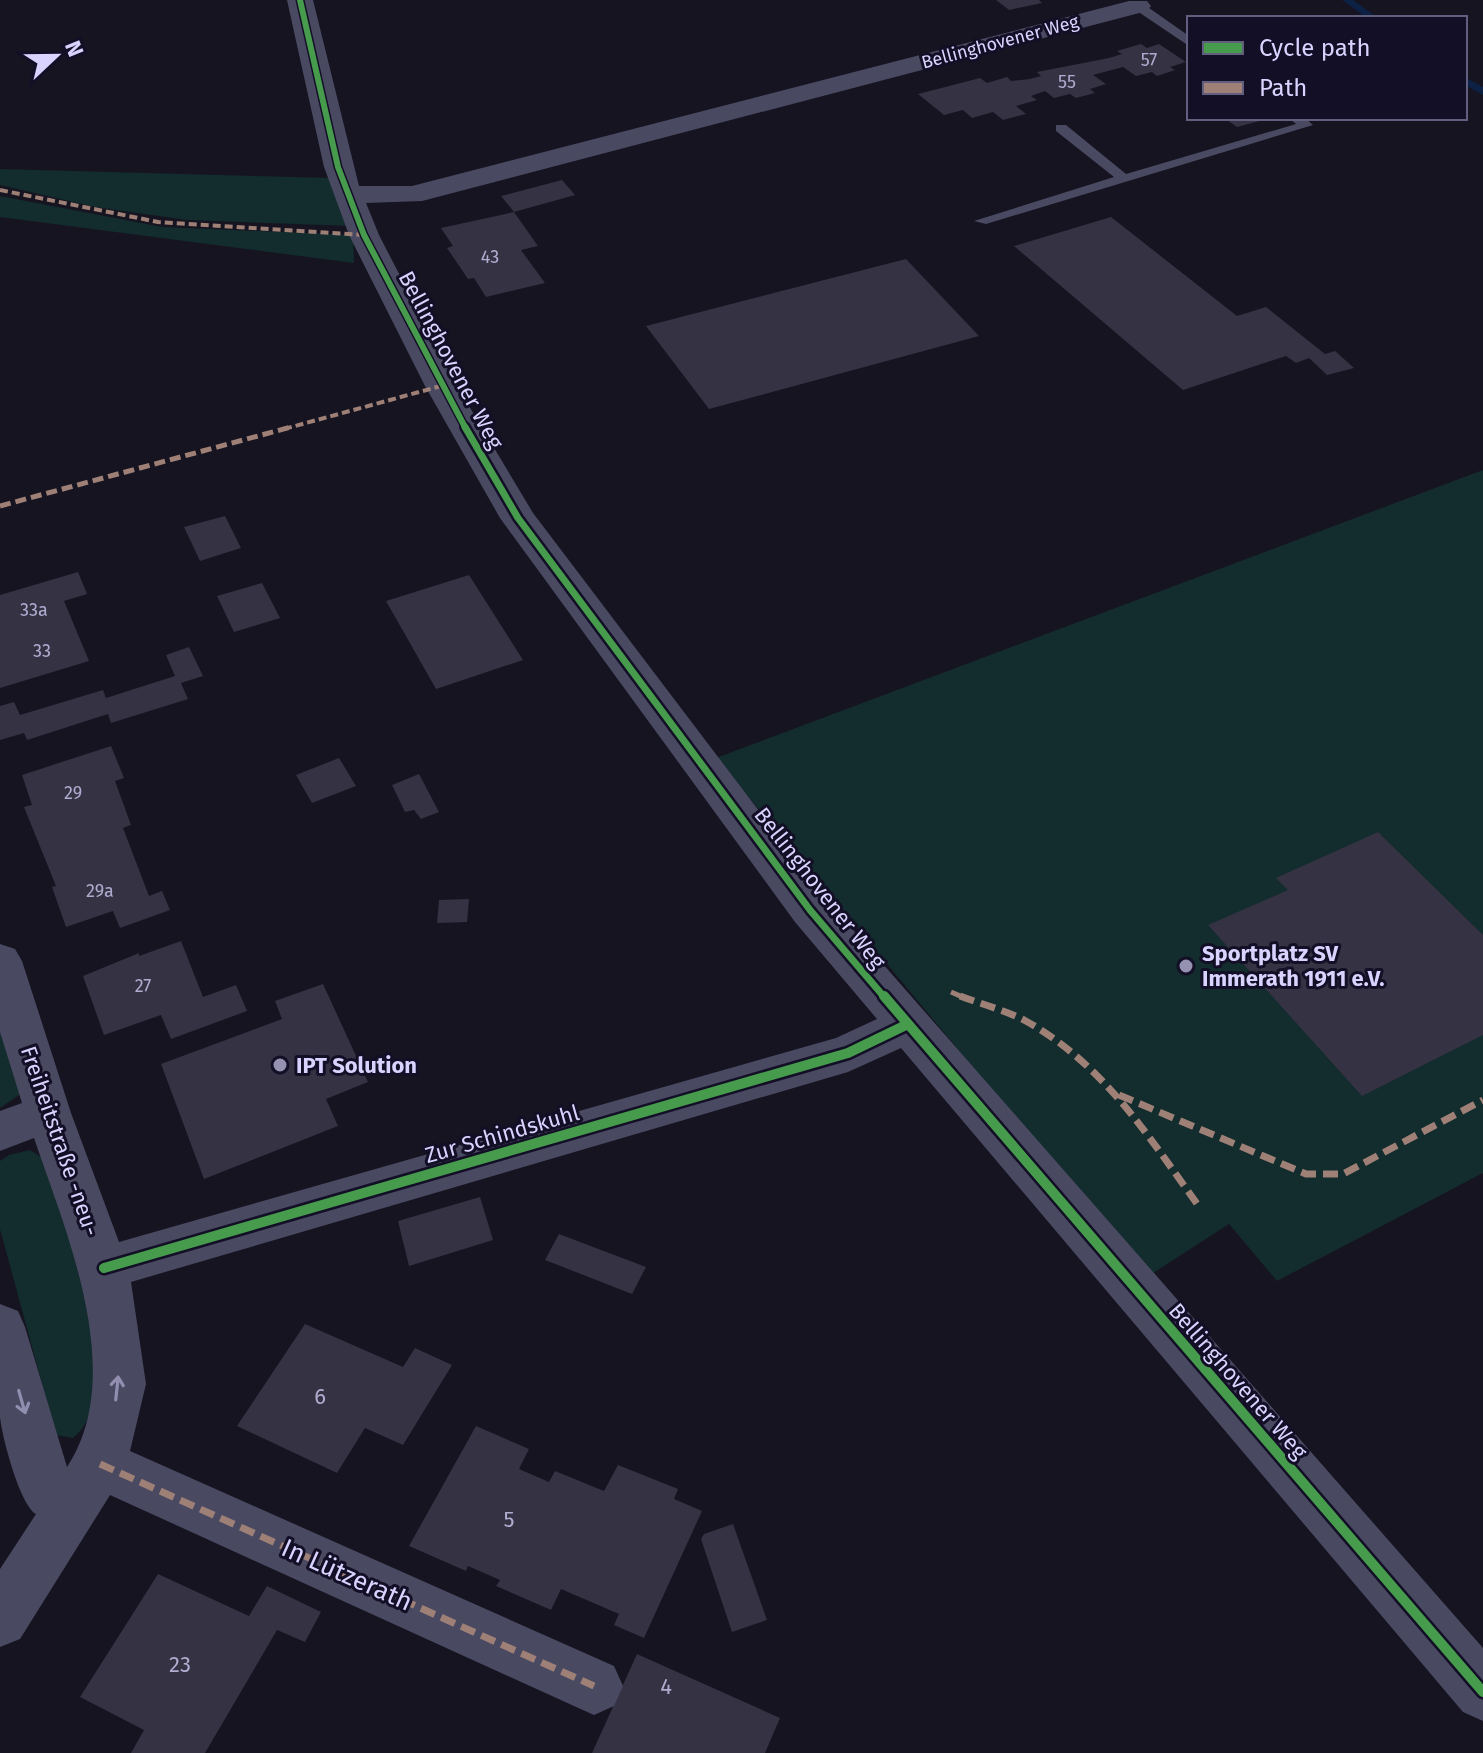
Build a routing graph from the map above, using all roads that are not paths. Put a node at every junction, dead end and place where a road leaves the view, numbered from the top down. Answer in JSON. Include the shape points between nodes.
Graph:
{"nodes":[{"id":1,"x":300,"y":0,"type":"edge"},
{"id":2,"x":1138,"y":6,"type":"joint"},
{"id":3,"x":1187,"y":41,"type":"edge"},
{"id":4,"x":1299,"y":120,"type":"edge"},
{"id":5,"x":1061,"y":128,"type":"dead end"},
{"id":6,"x":1124,"y":179,"type":"junction"},
{"id":7,"x":349,"y":194,"type":"junction"},
{"id":8,"x":981,"y":221,"type":"dead end"},
{"id":9,"x":0,"y":961,"type":"edge"},
{"id":10,"x":906,"y":1025,"type":"junction"},
{"id":11,"x":48,"y":1113,"type":"junction"},
{"id":12,"x":0,"y":1131,"type":"edge"},
{"id":13,"x":104,"y":1268,"type":"junction"},
{"id":14,"x":0,"y":1327,"type":"edge"},
{"id":15,"x":86,"y":1484,"type":"junction"},
{"id":16,"x":0,"y":1619,"type":"edge"},
{"id":17,"x":594,"y":1686,"type":"dead end"},
{"id":18,"x":1483,"y":1692,"type":"edge"}],
"edges":[{"from":1,"to":7,"type":"street","name":"Bellinghovener Weg","via":[[338,167]]},
{"from":2,"to":3,"type":"lane"},
{"from":2,"to":7,"type":"street","name":"Bellinghovener Weg","via":[[412,195]]},
{"from":4,"to":6,"type":"lane","via":[[1306,125]]},
{"from":5,"to":6,"type":"lane"},
{"from":6,"to":8,"type":"lane"},
{"from":7,"to":10,"type":"street","name":"Bellinghovener Weg","via":[[364,235],[441,386],[518,518],[810,910]]},
{"from":9,"to":11,"type":"street","name":"Freiheitstraße -neu-"},
{"from":10,"to":13,"type":"street","name":"Zur Schindskuhl","via":[[848,1053]]},
{"from":10,"to":18,"type":"street","name":"Bellinghovener Weg"},
{"from":11,"to":12,"type":"street"},
{"from":11,"to":13,"type":"street","name":"Freiheitstraße -neu-"},
{"from":15,"to":13,"type":"street","name":"Freiheitstraße -neu-","one_way":true,"via":[[120,1384]]},
{"from":14,"to":15,"type":"street","one_way":true,"via":[[47,1491]]},
{"from":15,"to":16,"type":"street","name":"Freiheitstraße -neu-"},
{"from":15,"to":17,"type":"street","name":"In Lützerath"}]}
